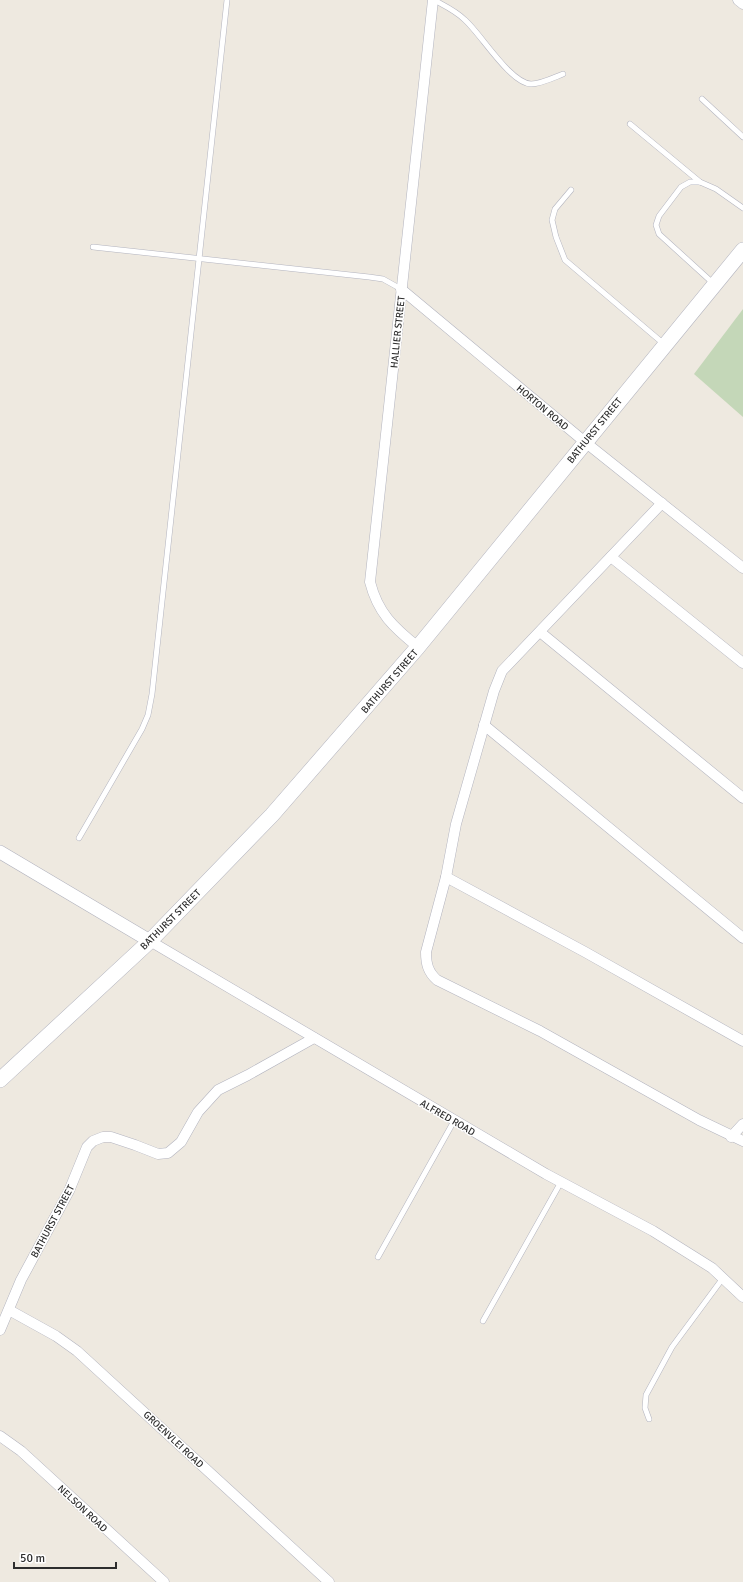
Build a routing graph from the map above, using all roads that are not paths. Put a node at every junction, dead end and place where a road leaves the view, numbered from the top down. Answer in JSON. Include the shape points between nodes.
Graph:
{"nodes":[{"id":1,"x":227,"y":0,"type":"edge"},
{"id":2,"x":434,"y":0,"type":"edge"},
{"id":3,"x":738,"y":0,"type":"edge"},
{"id":4,"x":743,"y":4,"type":"edge"},
{"id":5,"x":563,"y":74,"type":"dead end"},
{"id":6,"x":702,"y":99,"type":"dead end"},
{"id":7,"x":630,"y":124,"type":"dead end"},
{"id":8,"x":743,"y":137,"type":"edge"},
{"id":9,"x":700,"y":182,"type":"junction"},
{"id":10,"x":571,"y":190,"type":"dead end"},
{"id":11,"x":743,"y":208,"type":"edge"},
{"id":12,"x":93,"y":247,"type":"dead end"},
{"id":13,"x":743,"y":250,"type":"edge"},
{"id":14,"x":198,"y":258,"type":"junction"},
{"id":15,"x":714,"y":284,"type":"junction"},
{"id":16,"x":401,"y":289,"type":"junction"},
{"id":17,"x":665,"y":345,"type":"junction"},
{"id":18,"x":585,"y":442,"type":"junction"},
{"id":19,"x":662,"y":503,"type":"junction"},
{"id":20,"x":611,"y":557,"type":"junction"},
{"id":21,"x":743,"y":568,"type":"edge"},
{"id":22,"x":540,"y":632,"type":"junction"},
{"id":23,"x":418,"y":647,"type":"junction"},
{"id":24,"x":743,"y":663,"type":"edge"},
{"id":25,"x":484,"y":725,"type":"junction"},
{"id":26,"x":743,"y":798,"type":"edge"},
{"id":27,"x":79,"y":838,"type":"dead end"},
{"id":28,"x":0,"y":852,"type":"edge"},
{"id":29,"x":446,"y":877,"type":"junction"},
{"id":30,"x":743,"y":938,"type":"edge"},
{"id":31,"x":150,"y":941,"type":"junction"},
{"id":32,"x":314,"y":1038,"type":"junction"},
{"id":33,"x":743,"y":1041,"type":"edge"},
{"id":34,"x":0,"y":1080,"type":"edge"},
{"id":35,"x":454,"y":1121,"type":"junction"},
{"id":36,"x":743,"y":1124,"type":"edge"},
{"id":37,"x":731,"y":1137,"type":"junction"},
{"id":38,"x":743,"y":1142,"type":"edge"},
{"id":39,"x":561,"y":1182,"type":"junction"},
{"id":40,"x":378,"y":1257,"type":"dead end"},
{"id":41,"x":723,"y":1278,"type":"junction"},
{"id":42,"x":743,"y":1297,"type":"edge"},
{"id":43,"x":9,"y":1310,"type":"junction"},
{"id":44,"x":483,"y":1321,"type":"dead end"},
{"id":45,"x":0,"y":1330,"type":"edge"},
{"id":46,"x":649,"y":1419,"type":"dead end"},
{"id":47,"x":0,"y":1436,"type":"edge"},
{"id":48,"x":164,"y":1582,"type":"edge"},
{"id":49,"x":329,"y":1582,"type":"edge"}],
"edges":[{"from":1,"to":14,"type":"lane"},
{"from":2,"to":5,"type":"lane","via":[[466,20],[512,74],[522,81],[530,84],[539,83]]},
{"from":2,"to":16,"type":"street","name":"HALLIER STREET"},
{"from":3,"to":4,"type":"street"},
{"from":6,"to":8,"type":"lane"},
{"from":7,"to":9,"type":"lane"},
{"from":9,"to":11,"type":"lane","via":[[716,189]]},
{"from":9,"to":15,"type":"lane","via":[[690,182],[681,187],[659,216],[656,225],[659,234]]},
{"from":10,"to":17,"type":"lane","via":[[554,209],[552,220],[565,260]]},
{"from":12,"to":14,"type":"lane"},
{"from":13,"to":15,"type":"main road","name":"BATHURST STREET"},
{"from":14,"to":16,"type":"lane","via":[[383,279]]},
{"from":14,"to":27,"type":"lane","via":[[148,715]]},
{"from":15,"to":17,"type":"main road","name":"BATHURST STREET"},
{"from":16,"to":18,"type":"street","name":"HORTON ROAD"},
{"from":16,"to":23,"type":"street","name":"HALLIER STREET","via":[[370,582],[380,609],[388,621]]},
{"from":17,"to":18,"type":"main road","name":"BATHURST STREET"},
{"from":18,"to":19,"type":"street","name":"HORTON ROAD"},
{"from":18,"to":23,"type":"main road","name":"BATHURST STREET"},
{"from":19,"to":20,"type":"street"},
{"from":19,"to":21,"type":"street","name":"HORTON ROAD"},
{"from":20,"to":22,"type":"street"},
{"from":20,"to":24,"type":"street"},
{"from":22,"to":25,"type":"street","via":[[502,671]]},
{"from":22,"to":26,"type":"street"},
{"from":23,"to":31,"type":"main road","name":"BATHURST STREET","via":[[272,816]]},
{"from":25,"to":29,"type":"street","via":[[456,824]]},
{"from":25,"to":30,"type":"street"},
{"from":28,"to":31,"type":"street"},
{"from":29,"to":33,"type":"street"},
{"from":29,"to":37,"type":"street","via":[[426,952],[426,962],[432,976],[540,1031]]},
{"from":31,"to":32,"type":"street","name":"ALFRED ROAD"},
{"from":31,"to":34,"type":"main road","name":"BATHURST STREET"},
{"from":32,"to":35,"type":"street","name":"ALFRED ROAD"},
{"from":32,"to":43,"type":"street","name":"BATHURST STREET","via":[[218,1090],[198,1112],[181,1142],[168,1153],[158,1154],[111,1137],[93,1141],[87,1147],[68,1191],[21,1280]]},
{"from":35,"to":39,"type":"street","name":"ALFRED ROAD"},
{"from":35,"to":40,"type":"lane"},
{"from":36,"to":37,"type":"street"},
{"from":37,"to":38,"type":"street"},
{"from":39,"to":41,"type":"street","name":"ALFRED ROAD","via":[[653,1231],[712,1268]]},
{"from":39,"to":44,"type":"lane"},
{"from":41,"to":42,"type":"street","name":"ALFRED ROAD"},
{"from":41,"to":46,"type":"lane","via":[[672,1347],[646,1395],[645,1408]]},
{"from":43,"to":45,"type":"street","name":"BATHURST STREET"},
{"from":43,"to":49,"type":"street","name":"GROENVLEI ROAD","via":[[56,1336],[77,1351]]},
{"from":47,"to":48,"type":"street","name":"NELSON ROAD","via":[[21,1451]]}]}
